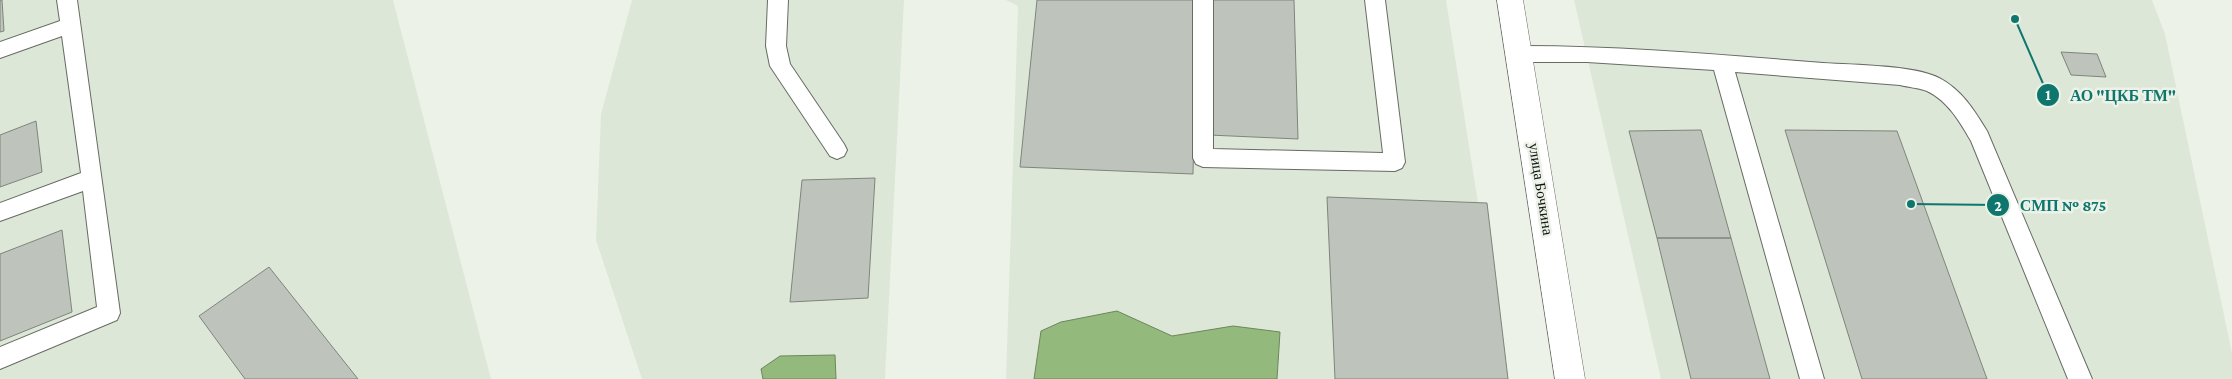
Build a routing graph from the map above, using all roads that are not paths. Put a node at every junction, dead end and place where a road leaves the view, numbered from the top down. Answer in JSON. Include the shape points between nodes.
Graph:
{"nodes":[{"id":1,"x":67,"y":0,"type":"edge"},
{"id":2,"x":778,"y":0,"type":"edge"},
{"id":3,"x":1203,"y":0,"type":"edge"},
{"id":4,"x":1375,"y":0,"type":"edge"},
{"id":5,"x":1510,"y":0,"type":"edge"},
{"id":6,"x":70,"y":24,"type":"junction"},
{"id":7,"x":0,"y":50,"type":"edge"},
{"id":8,"x":1520,"y":54,"type":"junction"},
{"id":9,"x":1722,"y":63,"type":"junction"},
{"id":10,"x":837,"y":150,"type":"dead end"},
{"id":11,"x":92,"y":178,"type":"junction"},
{"id":12,"x":0,"y":212,"type":"edge"},
{"id":13,"x":0,"y":358,"type":"edge"},
{"id":14,"x":1570,"y":379,"type":"edge"},
{"id":15,"x":1812,"y":379,"type":"edge"},
{"id":16,"x":2080,"y":379,"type":"edge"}],
"edges":[{"from":1,"to":6,"type":"lane"},
{"from":2,"to":10,"type":"lane","via":[[776,46],[780,66]]},
{"from":3,"to":4,"type":"lane","via":[[1203,158],[1395,162]]},
{"from":5,"to":8,"type":"street","name":"улица Бочкина"},
{"from":6,"to":7,"type":"lane"},
{"from":6,"to":11,"type":"lane"},
{"from":8,"to":9,"type":"lane","via":[[1587,54]]},
{"from":8,"to":14,"type":"street","name":"улица Бочкина"},
{"from":9,"to":15,"type":"lane"},
{"from":9,"to":16,"type":"lane","via":[[1900,78],[1932,84],[1952,98],[1980,137]]},
{"from":11,"to":12,"type":"lane"},
{"from":11,"to":13,"type":"lane","via":[[108,313]]}]}
